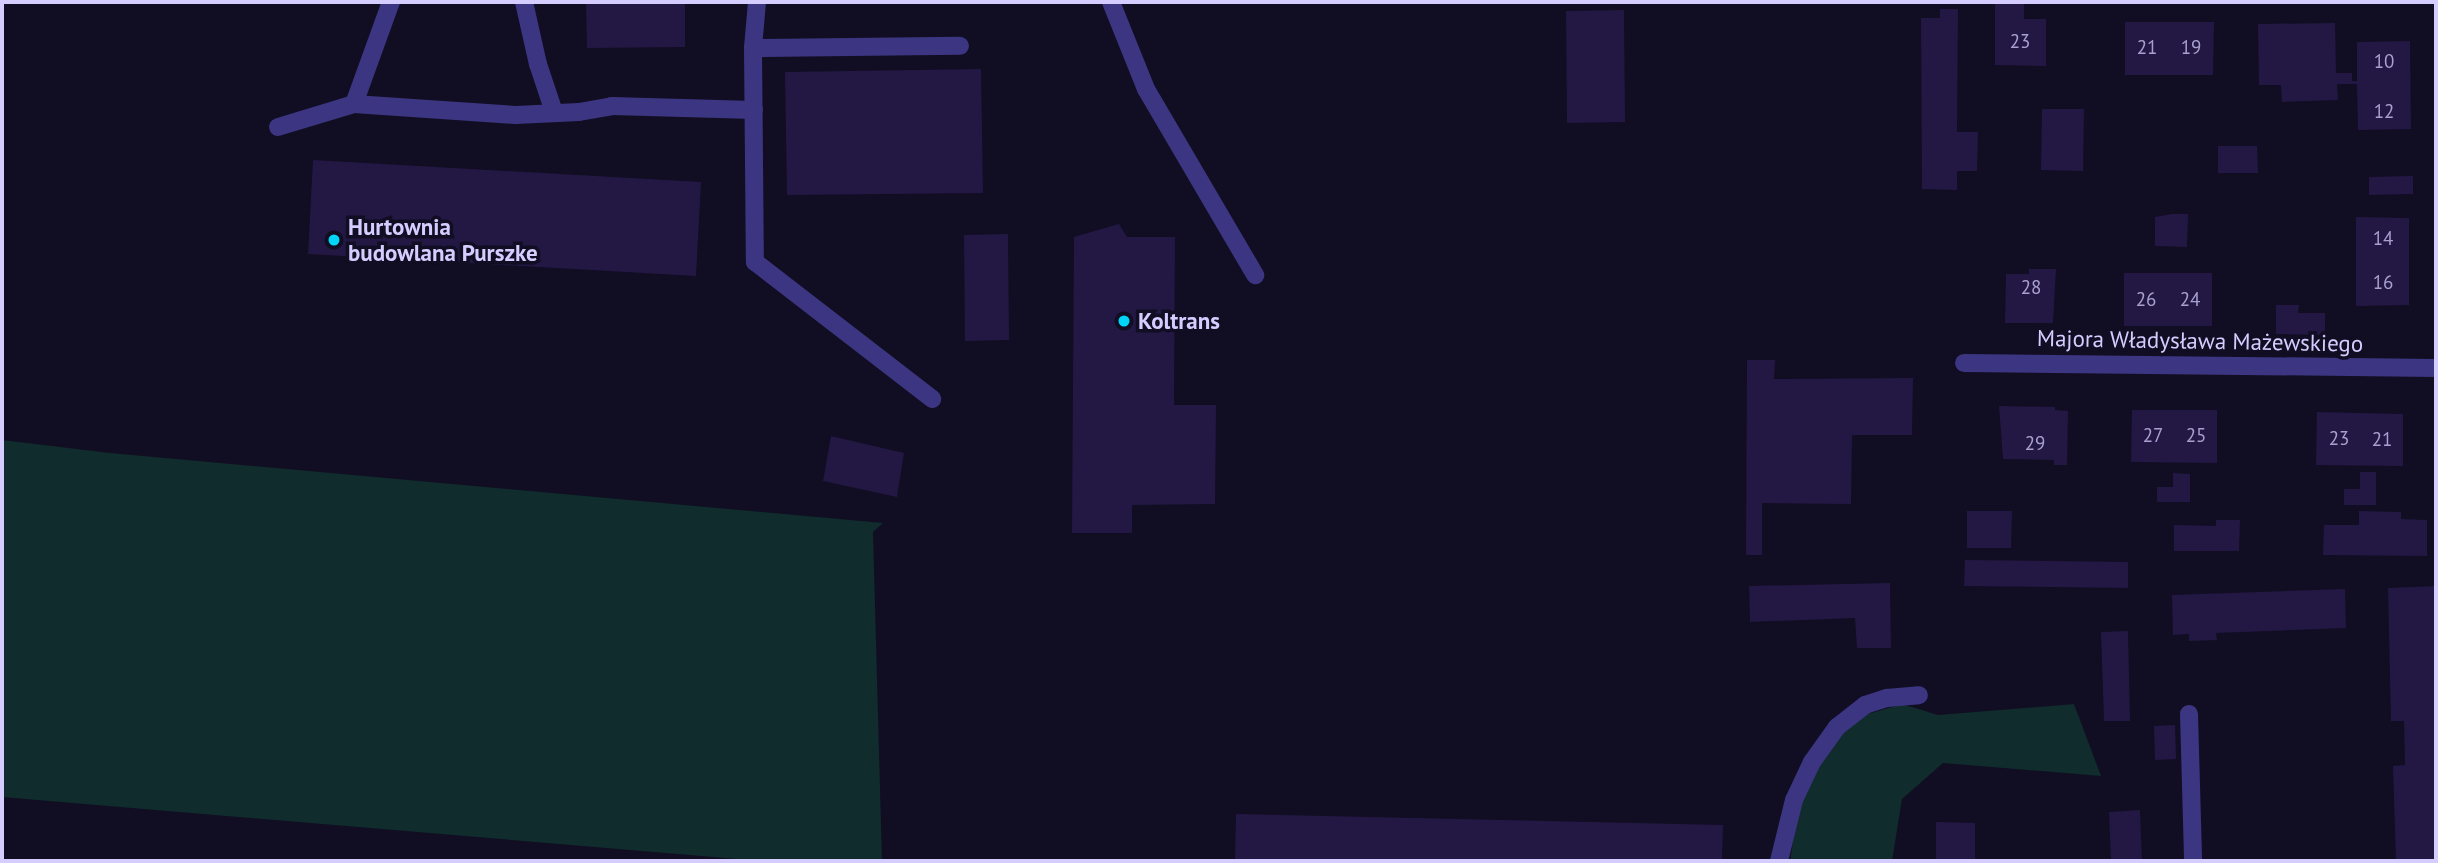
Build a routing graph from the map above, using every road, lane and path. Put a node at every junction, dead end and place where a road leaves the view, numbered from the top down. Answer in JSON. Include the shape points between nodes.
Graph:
{"nodes":[{"id":1,"x":391,"y":2,"type":"edge"},
{"id":2,"x":524,"y":2,"type":"edge"},
{"id":3,"x":757,"y":2,"type":"edge"},
{"id":4,"x":1111,"y":2,"type":"edge"},
{"id":5,"x":960,"y":46,"type":"dead end"},
{"id":6,"x":753,"y":48,"type":"junction"},
{"id":7,"x":354,"y":104,"type":"junction"},
{"id":8,"x":754,"y":110,"type":"junction"},
{"id":9,"x":554,"y":112,"type":"junction"},
{"id":10,"x":278,"y":127,"type":"dead end"},
{"id":11,"x":1255,"y":275,"type":"dead end"},
{"id":12,"x":1964,"y":363,"type":"dead end"},
{"id":13,"x":2436,"y":368,"type":"edge"},
{"id":14,"x":932,"y":399,"type":"dead end"},
{"id":15,"x":1919,"y":695,"type":"dead end"},
{"id":16,"x":2189,"y":714,"type":"dead end"},
{"id":17,"x":1779,"y":861,"type":"edge"},
{"id":18,"x":2193,"y":861,"type":"edge"}],
"edges":[{"from":1,"to":7,"type":"street"},
{"from":2,"to":9,"type":"street"},
{"from":3,"to":6,"type":"street"},
{"from":4,"to":11,"type":"street","via":[[1146,89]]},
{"from":5,"to":6,"type":"street"},
{"from":6,"to":8,"type":"street"},
{"from":7,"to":9,"type":"street","via":[[516,115]]},
{"from":7,"to":10,"type":"street"},
{"from":8,"to":9,"type":"street","via":[[612,106]]},
{"from":8,"to":14,"type":"street","via":[[755,262]]},
{"from":12,"to":13,"type":"street","name":"Majora Władysława Mażewskiego"},
{"from":15,"to":17,"type":"street","via":[[1865,705],[1836,727],[1794,800]]},
{"from":16,"to":18,"type":"street"}]}
